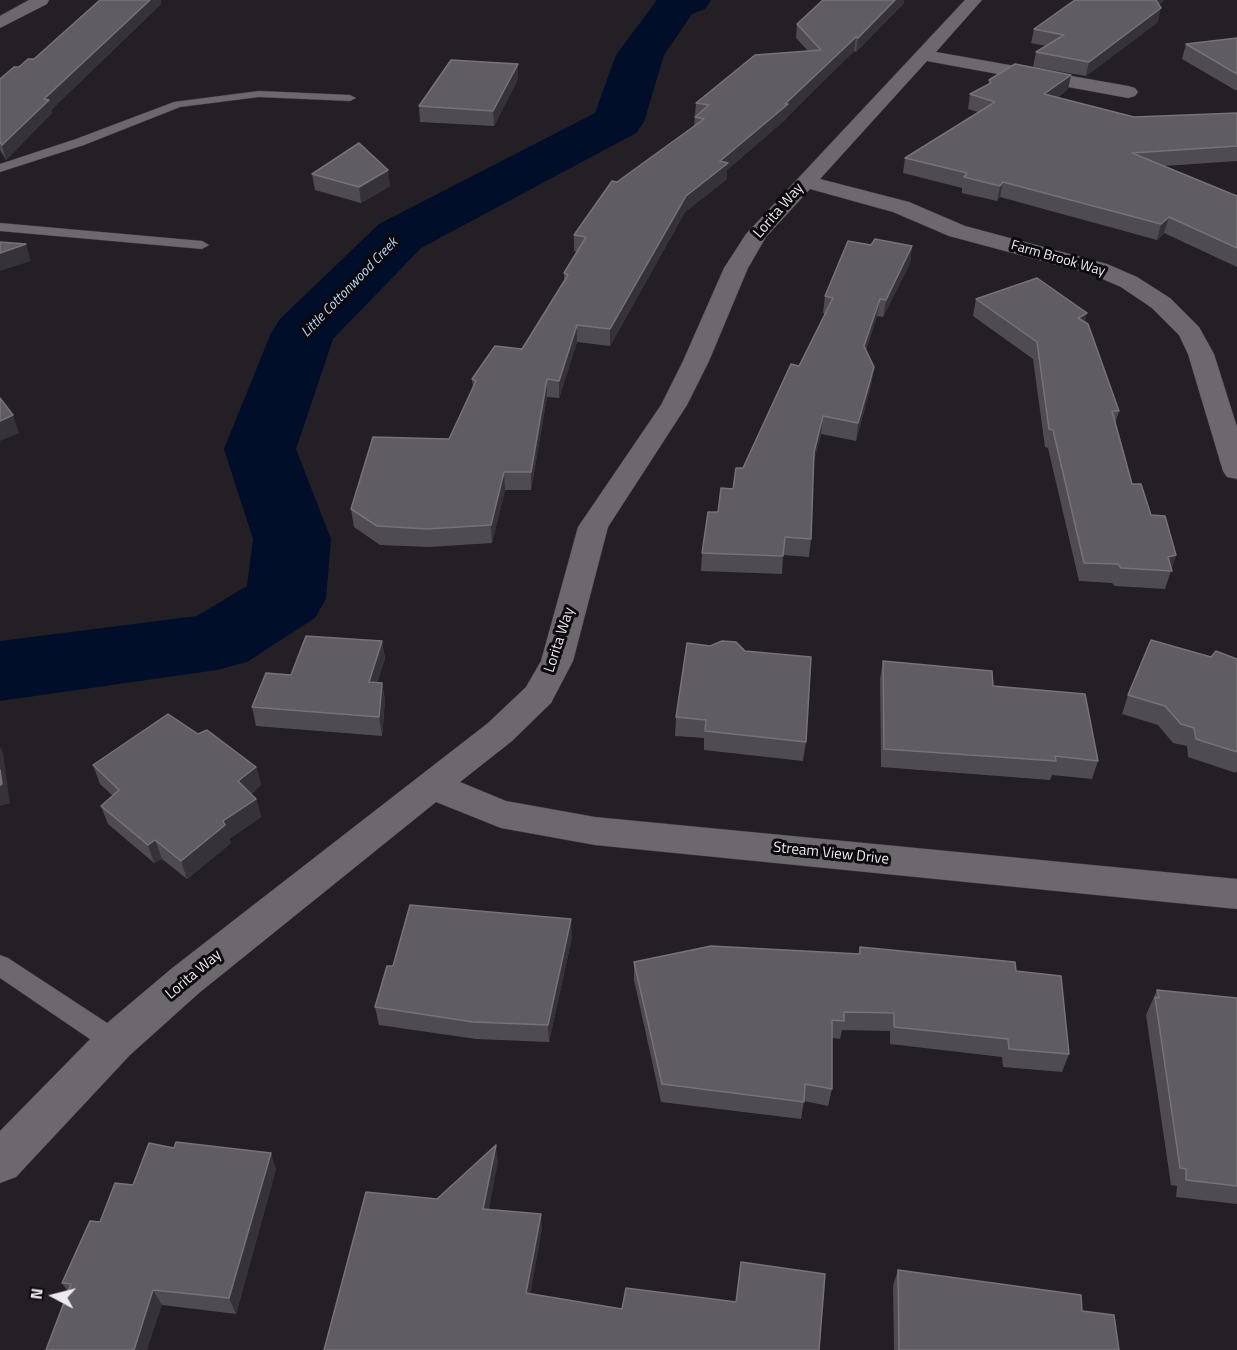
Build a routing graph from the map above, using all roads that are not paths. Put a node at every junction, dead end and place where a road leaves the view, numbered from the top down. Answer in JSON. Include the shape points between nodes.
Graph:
{"nodes":[{"id":1,"x":41,"y":0,"type":"edge"},
{"id":2,"x":974,"y":0,"type":"edge"},
{"id":3,"x":0,"y":23,"type":"edge"},
{"id":4,"x":922,"y":55,"type":"junction"},
{"id":5,"x":1128,"y":92,"type":"dead end"},
{"id":6,"x":350,"y":98,"type":"dead end"},
{"id":7,"x":0,"y":168,"type":"edge"},
{"id":8,"x":805,"y":181,"type":"junction"},
{"id":9,"x":0,"y":227,"type":"edge"},
{"id":10,"x":202,"y":245,"type":"dead end"},
{"id":11,"x":1237,"y":471,"type":"edge"},
{"id":12,"x":431,"y":785,"type":"junction"},
{"id":13,"x":1237,"y":894,"type":"edge"},
{"id":14,"x":0,"y":964,"type":"edge"},
{"id":15,"x":115,"y":1042,"type":"junction"},
{"id":16,"x":0,"y":1162,"type":"edge"}],
"edges":[{"from":1,"to":3,"type":"street"},
{"from":2,"to":4,"type":"street","name":"Lorita Way"},
{"from":4,"to":5,"type":"street"},
{"from":4,"to":8,"type":"street","name":"Lorita Way"},
{"from":6,"to":7,"type":"lane","via":[[259,94],[178,104]]},
{"from":8,"to":11,"type":"street","name":"Farm Brook Way","via":[[901,207],[957,231],[1099,269],[1129,282],[1161,303],[1190,332],[1201,354]]},
{"from":8,"to":12,"type":"street","name":"Lorita Way","via":[[757,234],[736,268],[674,405],[593,527],[556,661],[539,695],[500,732]]},
{"from":9,"to":10,"type":"lane"},
{"from":12,"to":13,"type":"street","name":"Stream View Drive","via":[[501,814],[595,831]]},
{"from":12,"to":15,"type":"street","name":"Lorita Way","via":[[184,981]]},
{"from":14,"to":15,"type":"lane"},
{"from":15,"to":16,"type":"street","name":"Lorita Way"}]}
